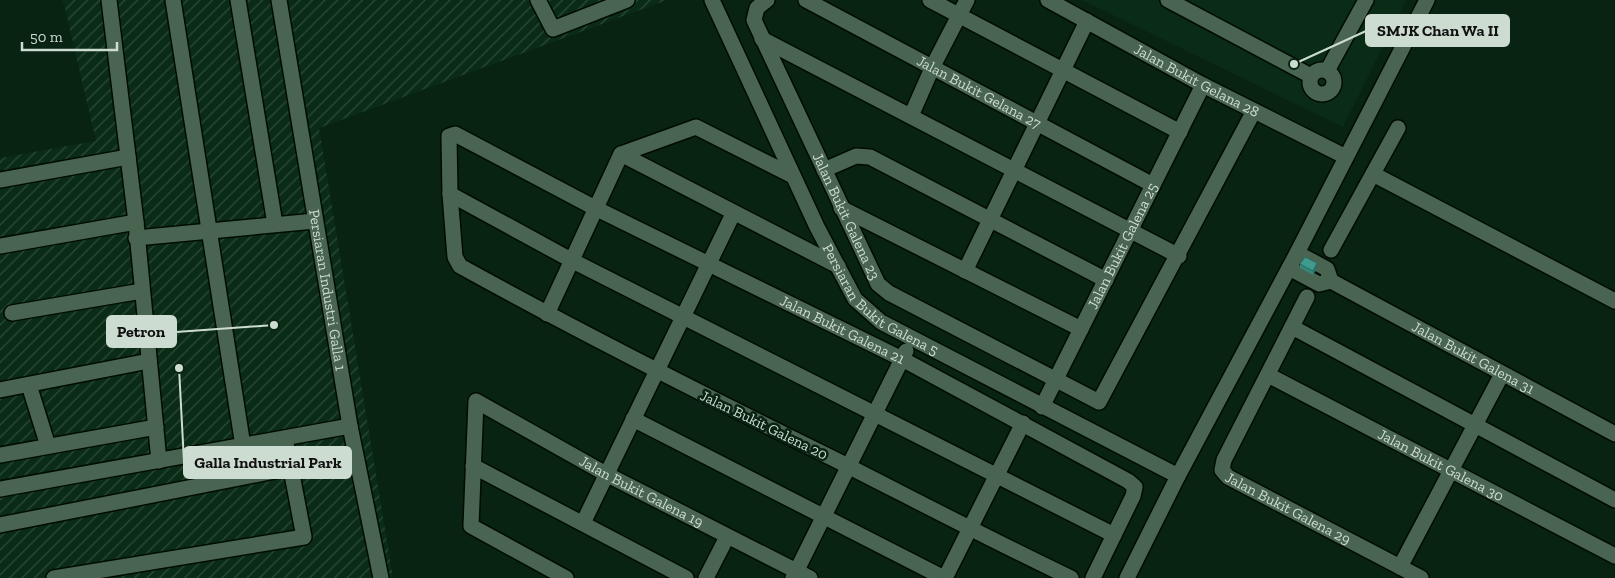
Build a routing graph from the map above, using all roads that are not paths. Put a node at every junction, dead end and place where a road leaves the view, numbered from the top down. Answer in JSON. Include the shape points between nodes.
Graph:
{"nodes":[{"id":1,"x":109,"y":0,"type":"edge"},
{"id":2,"x":173,"y":0,"type":"edge"},
{"id":3,"x":238,"y":0,"type":"edge"},
{"id":4,"x":279,"y":0,"type":"edge"},
{"id":5,"x":538,"y":0,"type":"edge"},
{"id":6,"x":712,"y":0,"type":"edge"},
{"id":7,"x":767,"y":0,"type":"edge"},
{"id":8,"x":806,"y":0,"type":"edge"},
{"id":9,"x":930,"y":0,"type":"edge"},
{"id":10,"x":967,"y":0,"type":"edge"},
{"id":11,"x":1048,"y":0,"type":"edge"},
{"id":12,"x":1168,"y":0,"type":"edge"},
{"id":13,"x":1366,"y":0,"type":"edge"},
{"id":14,"x":1427,"y":0,"type":"edge"},
{"id":15,"x":619,"y":2,"type":"edge"},
{"id":16,"x":959,"y":15,"type":"junction"},
{"id":17,"x":1087,"y":22,"type":"junction"},
{"id":18,"x":762,"y":39,"type":"junction"},
{"id":19,"x":933,"y":66,"type":"junction"},
{"id":20,"x":1063,"y":70,"type":"junction"},
{"id":21,"x":1327,"y":71,"type":"junction"},
{"id":22,"x":1311,"y":76,"type":"junction"},
{"id":23,"x":1203,"y":84,"type":"junction"},
{"id":24,"x":1254,"y":111,"type":"junction"},
{"id":25,"x":911,"y":116,"type":"junction"},
{"id":26,"x":1037,"y":122,"type":"junction"},
{"id":27,"x":1398,"y":128,"type":"dead end"},
{"id":28,"x":1180,"y":132,"type":"junction"},
{"id":29,"x":621,"y":154,"type":"junction"},
{"id":30,"x":1346,"y":156,"type":"junction"},
{"id":31,"x":128,"y":157,"type":"junction"},
{"id":32,"x":1013,"y":169,"type":"junction"},
{"id":33,"x":824,"y":170,"type":"junction"},
{"id":34,"x":1373,"y":174,"type":"junction"},
{"id":35,"x":793,"y":176,"type":"junction"},
{"id":36,"x":0,"y":180,"type":"edge"},
{"id":37,"x":1153,"y":185,"type":"junction"},
{"id":38,"x":450,"y":194,"type":"junction"},
{"id":39,"x":595,"y":208,"type":"junction"},
{"id":40,"x":841,"y":208,"type":"junction"},
{"id":41,"x":733,"y":214,"type":"junction"},
{"id":42,"x":989,"y":219,"type":"junction"},
{"id":43,"x":315,"y":221,"type":"junction"},
{"id":44,"x":136,"y":222,"type":"junction"},
{"id":45,"x":275,"y":224,"type":"junction"},
{"id":46,"x":1130,"y":230,"type":"junction"},
{"id":47,"x":209,"y":232,"type":"junction"},
{"id":48,"x":136,"y":238,"type":"junction"},
{"id":49,"x":0,"y":246,"type":"edge"},
{"id":50,"x":1331,"y":250,"type":"dead end"},
{"id":51,"x":1297,"y":253,"type":"junction"},
{"id":52,"x":1179,"y":256,"type":"junction"},
{"id":53,"x":571,"y":260,"type":"junction"},
{"id":54,"x":708,"y":263,"type":"junction"},
{"id":55,"x":838,"y":266,"type":"junction"},
{"id":56,"x":1289,"y":268,"type":"junction"},
{"id":57,"x":965,"y":271,"type":"junction"},
{"id":58,"x":1106,"y":280,"type":"junction"},
{"id":59,"x":1332,"y":281,"type":"junction"},
{"id":60,"x":142,"y":291,"type":"junction"},
{"id":61,"x":1307,"y":297,"type":"dead end"},
{"id":62,"x":1615,"y":302,"type":"edge"},
{"id":63,"x":12,"y":314,"type":"dead end"},
{"id":64,"x":547,"y":314,"type":"junction"},
{"id":65,"x":683,"y":315,"type":"junction"},
{"id":66,"x":1292,"y":327,"type":"junction"},
{"id":67,"x":1081,"y":329,"type":"junction"},
{"id":68,"x":912,"y":338,"type":"junction"},
{"id":69,"x":902,"y":359,"type":"junction"},
{"id":70,"x":149,"y":361,"type":"junction"},
{"id":71,"x":656,"y":371,"type":"junction"},
{"id":72,"x":1502,"y":374,"type":"junction"},
{"id":73,"x":1268,"y":375,"type":"junction"},
{"id":74,"x":1056,"y":379,"type":"junction"},
{"id":75,"x":29,"y":384,"type":"junction"},
{"id":76,"x":0,"y":390,"type":"edge"},
{"id":77,"x":1042,"y":407,"type":"junction"},
{"id":78,"x":876,"y":412,"type":"junction"},
{"id":79,"x":633,"y":419,"type":"junction"},
{"id":80,"x":1023,"y":423,"type":"junction"},
{"id":81,"x":1476,"y":423,"type":"junction"},
{"id":82,"x":350,"y":426,"type":"junction"},
{"id":83,"x":156,"y":427,"type":"junction"},
{"id":84,"x":1615,"y":434,"type":"edge"},
{"id":85,"x":285,"y":438,"type":"junction"},
{"id":86,"x":48,"y":446,"type":"junction"},
{"id":87,"x":243,"y":446,"type":"junction"},
{"id":88,"x":0,"y":455,"type":"edge"},
{"id":89,"x":159,"y":461,"type":"junction"},
{"id":90,"x":474,"y":466,"type":"junction"},
{"id":91,"x":849,"y":467,"type":"junction"},
{"id":92,"x":290,"y":468,"type":"junction"},
{"id":93,"x":1451,"y":471,"type":"junction"},
{"id":94,"x":606,"y":474,"type":"junction"},
{"id":95,"x":997,"y":475,"type":"junction"},
{"id":96,"x":1178,"y":476,"type":"junction"},
{"id":97,"x":0,"y":489,"type":"edge"},
{"id":98,"x":1615,"y":500,"type":"edge"},
{"id":99,"x":825,"y":516,"type":"junction"},
{"id":100,"x":582,"y":523,"type":"junction"},
{"id":101,"x":0,"y":525,"type":"edge"},
{"id":102,"x":969,"y":529,"type":"junction"},
{"id":103,"x":1114,"y":535,"type":"junction"},
{"id":104,"x":727,"y":536,"type":"junction"},
{"id":105,"x":1615,"y":556,"type":"edge"},
{"id":106,"x":1400,"y":567,"type":"junction"},
{"id":107,"x":800,"y":576,"type":"edge"},
{"id":108,"x":54,"y":578,"type":"edge"},
{"id":109,"x":381,"y":578,"type":"edge"},
{"id":110,"x":566,"y":578,"type":"edge"},
{"id":111,"x":686,"y":578,"type":"edge"},
{"id":112,"x":706,"y":578,"type":"edge"},
{"id":113,"x":944,"y":578,"type":"edge"},
{"id":114,"x":1071,"y":578,"type":"edge"},
{"id":115,"x":1094,"y":578,"type":"edge"},
{"id":116,"x":1127,"y":578,"type":"edge"},
{"id":117,"x":1421,"y":578,"type":"edge"}],
"edges":[{"from":1,"to":31,"type":"street"},
{"from":2,"to":47,"type":"street"},
{"from":3,"to":45,"type":"street"},
{"from":4,"to":43,"type":"street","name":"Persiaran Industri Galla 1"},
{"from":5,"to":15,"type":"street","via":[[553,29]]},
{"from":6,"to":35,"type":"street","name":"Persiaran Bukit Galena 5"},
{"from":7,"to":18,"type":"street","name":"Jalan Bukit Galena 23","via":[[757,8],[754,20]]},
{"from":8,"to":19,"type":"street","name":"Jalan Bukit Gelana 27"},
{"from":9,"to":16,"type":"street"},
{"from":10,"to":16,"type":"street"},
{"from":11,"to":17,"type":"street","name":"Jalan Bukit Gelana 28"},
{"from":12,"to":22,"type":"street"},
{"from":13,"to":21,"type":"street"},
{"from":14,"to":30,"type":"street"},
{"from":16,"to":19,"type":"street"},
{"from":16,"to":20,"type":"street"},
{"from":17,"to":20,"type":"street"},
{"from":17,"to":23,"type":"street","name":"Jalan Bukit Gelana 28"},
{"from":18,"to":25,"type":"street"},
{"from":18,"to":33,"type":"street","name":"Jalan Bukit Galena 23"},
{"from":19,"to":25,"type":"street"},
{"from":19,"to":26,"type":"street","name":"Jalan Bukit Gelana 27"},
{"from":20,"to":26,"type":"street"},
{"from":20,"to":28,"type":"street"},
{"from":21,"to":22,"type":"street","via":[[1318,70]]},
{"from":21,"to":22,"type":"street","via":[[1334,82],[1326,93],[1313,89]]},
{"from":23,"to":24,"type":"street","name":"Jalan Bukit Gelana 28"},
{"from":23,"to":28,"type":"street","name":"Jalan Bukit Galena 25"},
{"from":24,"to":30,"type":"street","name":"Jalan Bukit Gelana 28"},
{"from":24,"to":52,"type":"street"},
{"from":25,"to":32,"type":"street"},
{"from":26,"to":32,"type":"street"},
{"from":26,"to":37,"type":"street","name":"Jalan Bukit Gelana 27"},
{"from":27,"to":34,"type":"street"},
{"from":28,"to":37,"type":"street","name":"Jalan Bukit Galena 25"},
{"from":29,"to":35,"type":"street","via":[[696,126]]},
{"from":29,"to":39,"type":"street"},
{"from":29,"to":41,"type":"street"},
{"from":30,"to":51,"type":"street"},
{"from":31,"to":36,"type":"street"},
{"from":31,"to":44,"type":"street"},
{"from":32,"to":42,"type":"street"},
{"from":32,"to":46,"type":"street"},
{"from":33,"to":40,"type":"street","name":"Jalan Bukit Galena 23"},
{"from":33,"to":42,"type":"street","via":[[851,158],[865,156]]},
{"from":34,"to":50,"type":"street"},
{"from":34,"to":62,"type":"street"},
{"from":35,"to":55,"type":"street","name":"Persiaran Bukit Galena 5"},
{"from":37,"to":46,"type":"street","name":"Jalan Bukit Galena 25"},
{"from":38,"to":39,"type":"street","name":"Jalan Bukit Galena 21","via":[[448,140],[455,134]]},
{"from":38,"to":53,"type":"street"},
{"from":38,"to":64,"type":"street","name":"Jalan Bukit Galena 20","via":[[455,257],[460,266]]},
{"from":39,"to":53,"type":"street"},
{"from":39,"to":54,"type":"street","name":"Jalan Bukit Galena 21"},
{"from":40,"to":57,"type":"street"},
{"from":40,"to":74,"type":"street","name":"Jalan Bukit Galena 23","via":[[873,276],[889,293]]},
{"from":41,"to":54,"type":"street"},
{"from":41,"to":55,"type":"street"},
{"from":42,"to":57,"type":"street"},
{"from":42,"to":58,"type":"street"},
{"from":43,"to":45,"type":"street"},
{"from":43,"to":82,"type":"street","name":"Persiaran Industri Galla 1"},
{"from":44,"to":48,"type":"street"},
{"from":44,"to":49,"type":"street"},
{"from":45,"to":47,"type":"street"},
{"from":46,"to":52,"type":"street"},
{"from":46,"to":58,"type":"street","name":"Jalan Bukit Galena 25"},
{"from":47,"to":48,"type":"street"},
{"from":47,"to":87,"type":"street"},
{"from":48,"to":60,"type":"street"},
{"from":51,"to":56,"type":"street"},
{"from":51,"to":59,"type":"street","name":"Jalan Bukit Galena 31","via":[[1327,269]]},
{"from":52,"to":74,"type":"street","name":"Jalan Bukit Galena 23","via":[[1099,402]]},
{"from":53,"to":64,"type":"street"},
{"from":53,"to":65,"type":"street"},
{"from":54,"to":65,"type":"street"},
{"from":54,"to":69,"type":"street","name":"Jalan Bukit Galena 21"},
{"from":55,"to":68,"type":"street","name":"Persiaran Bukit Galena 5","via":[[856,299],[881,322]]},
{"from":56,"to":59,"type":"street","name":"Jalan Bukit Galena 31","via":[[1319,284]]},
{"from":56,"to":96,"type":"street"},
{"from":57,"to":67,"type":"street"},
{"from":58,"to":67,"type":"street","name":"Jalan Bukit Galena 25"},
{"from":59,"to":72,"type":"street","name":"Jalan Bukit Galena 31"},
{"from":60,"to":63,"type":"street"},
{"from":60,"to":70,"type":"street"},
{"from":61,"to":66,"type":"street","name":"Jalan Bukit Galena 29"},
{"from":64,"to":71,"type":"street","name":"Jalan Bukit Galena 20"},
{"from":65,"to":71,"type":"street"},
{"from":65,"to":78,"type":"street"},
{"from":66,"to":73,"type":"street","name":"Jalan Bukit Galena 29"},
{"from":66,"to":81,"type":"street"},
{"from":67,"to":74,"type":"street","name":"Jalan Bukit Galena 25"},
{"from":68,"to":69,"type":"street"},
{"from":68,"to":77,"type":"street","name":"Persiaran Bukit Galena 5"},
{"from":69,"to":78,"type":"street"},
{"from":69,"to":80,"type":"street","name":"Jalan Bukit Galena 21"},
{"from":70,"to":75,"type":"street"},
{"from":70,"to":83,"type":"street"},
{"from":71,"to":79,"type":"street"},
{"from":71,"to":91,"type":"street","name":"Jalan Bukit Galena 20"},
{"from":72,"to":81,"type":"street"},
{"from":72,"to":84,"type":"street","name":"Jalan Bukit Galena 31"},
{"from":73,"to":93,"type":"street","name":"Jalan Bukit Galena 30"},
{"from":73,"to":106,"type":"street","name":"Jalan Bukit Galena 29","via":[[1224,460],[1222,470],[1228,478]]},
{"from":74,"to":77,"type":"street","name":"Jalan Bukit Galena 25"},
{"from":75,"to":76,"type":"street"},
{"from":75,"to":86,"type":"street"},
{"from":77,"to":96,"type":"street","name":"Persiaran Bukit Galena 5"},
{"from":78,"to":91,"type":"street"},
{"from":78,"to":95,"type":"street"},
{"from":79,"to":94,"type":"street"},
{"from":79,"to":99,"type":"street"},
{"from":80,"to":95,"type":"street"},
{"from":80,"to":103,"type":"street","name":"Jalan Bukit Galena 21","via":[[1134,487],[1133,496]]},
{"from":81,"to":93,"type":"street"},
{"from":81,"to":98,"type":"street"},
{"from":82,"to":85,"type":"street"},
{"from":82,"to":109,"type":"street","name":"Persiaran Industri Galla 1"},
{"from":83,"to":86,"type":"street"},
{"from":83,"to":89,"type":"street"},
{"from":85,"to":87,"type":"street"},
{"from":85,"to":92,"type":"street"},
{"from":86,"to":88,"type":"street"},
{"from":87,"to":89,"type":"street"},
{"from":89,"to":97,"type":"street"},
{"from":90,"to":94,"type":"street","name":"Jalan Bukit Galena 19","via":[[476,401]]},
{"from":90,"to":100,"type":"street"},
{"from":90,"to":110,"type":"street","via":[[471,526]]},
{"from":91,"to":99,"type":"street"},
{"from":91,"to":102,"type":"street","name":"Jalan Bukit Galena 20"},
{"from":92,"to":101,"type":"street"},
{"from":92,"to":108,"type":"street","via":[[304,537]]},
{"from":93,"to":105,"type":"street","name":"Jalan Bukit Galena 30"},
{"from":93,"to":106,"type":"street"},
{"from":94,"to":100,"type":"street"},
{"from":94,"to":104,"type":"street","name":"Jalan Bukit Galena 19"},
{"from":95,"to":102,"type":"street"},
{"from":95,"to":103,"type":"street"},
{"from":96,"to":116,"type":"street"},
{"from":99,"to":107,"type":"street"},
{"from":99,"to":113,"type":"street"},
{"from":100,"to":111,"type":"street"},
{"from":102,"to":113,"type":"street"},
{"from":102,"to":114,"type":"street","name":"Jalan Bukit Galena 20"},
{"from":103,"to":115,"type":"street","name":"Jalan Bukit Galena 21"},
{"from":104,"to":107,"type":"street","name":"Jalan Bukit Galena 19"},
{"from":104,"to":112,"type":"street"},
{"from":106,"to":117,"type":"street","name":"Jalan Bukit Galena 29"}]}
